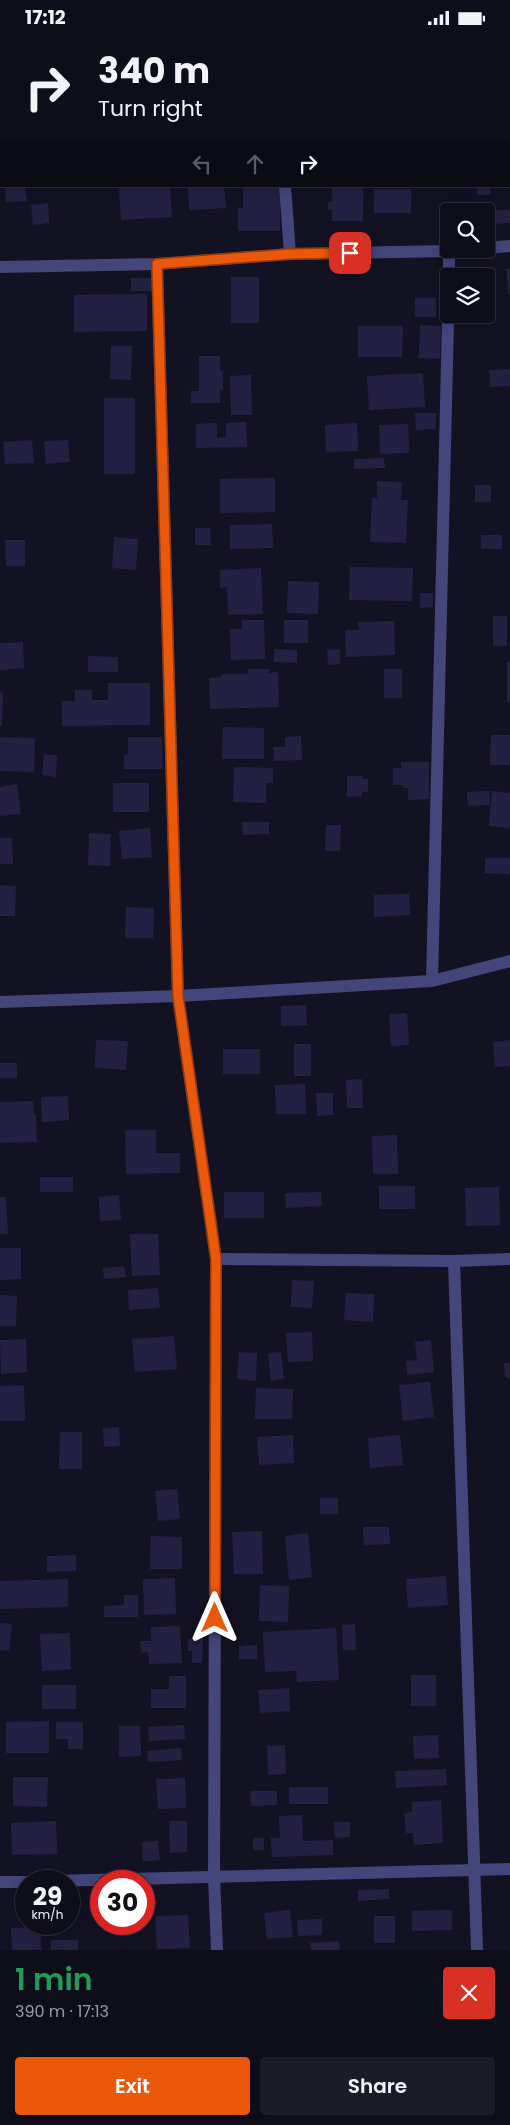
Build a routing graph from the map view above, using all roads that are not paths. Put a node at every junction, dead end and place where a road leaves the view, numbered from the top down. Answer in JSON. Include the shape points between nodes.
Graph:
{"nodes":[{"id":1,"x":285,"y":187,"type":"edge"},
{"id":2,"x":510,"y":246,"type":"edge"},
{"id":3,"x":495,"y":247,"type":"edge"},
{"id":4,"x":440,"y":251,"type":"edge"},
{"id":5,"x":290,"y":254,"type":"junction"},
{"id":6,"x":157,"y":264,"type":"junction"},
{"id":7,"x":0,"y":267,"type":"edge"},
{"id":8,"x":448,"y":323,"type":"edge"},
{"id":9,"x":510,"y":961,"type":"edge"},
{"id":10,"x":432,"y":981,"type":"junction"},
{"id":11,"x":178,"y":996,"type":"junction"},
{"id":12,"x":0,"y":1002,"type":"edge"},
{"id":13,"x":216,"y":1259,"type":"junction"},
{"id":14,"x":510,"y":1259,"type":"edge"},
{"id":15,"x":454,"y":1261,"type":"junction"},
{"id":16,"x":474,"y":1869,"type":"junction"},
{"id":17,"x":510,"y":1869,"type":"edge"},
{"id":18,"x":214,"y":1877,"type":"junction"},
{"id":19,"x":80,"y":1880,"type":"edge"},
{"id":20,"x":15,"y":1882,"type":"edge"},
{"id":21,"x":0,"y":1883,"type":"edge"},
{"id":22,"x":217,"y":1950,"type":"edge"},
{"id":23,"x":477,"y":1950,"type":"edge"}],
"edges":[{"from":1,"to":5,"type":"street"},
{"from":2,"to":3,"type":"street"},
{"from":4,"to":5,"type":"street"},
{"from":5,"to":6,"type":"street"},
{"from":6,"to":7,"type":"street"},
{"from":6,"to":11,"type":"street"},
{"from":8,"to":10,"type":"street"},
{"from":9,"to":10,"type":"street"},
{"from":10,"to":11,"type":"street"},
{"from":11,"to":12,"type":"street"},
{"from":11,"to":13,"type":"street"},
{"from":13,"to":15,"type":"street"},
{"from":13,"to":18,"type":"street"},
{"from":14,"to":15,"type":"street"},
{"from":15,"to":16,"type":"street"},
{"from":16,"to":17,"type":"street"},
{"from":16,"to":18,"type":"street"},
{"from":16,"to":23,"type":"street"},
{"from":18,"to":19,"type":"street"},
{"from":18,"to":22,"type":"street"},
{"from":20,"to":21,"type":"street"}]}
